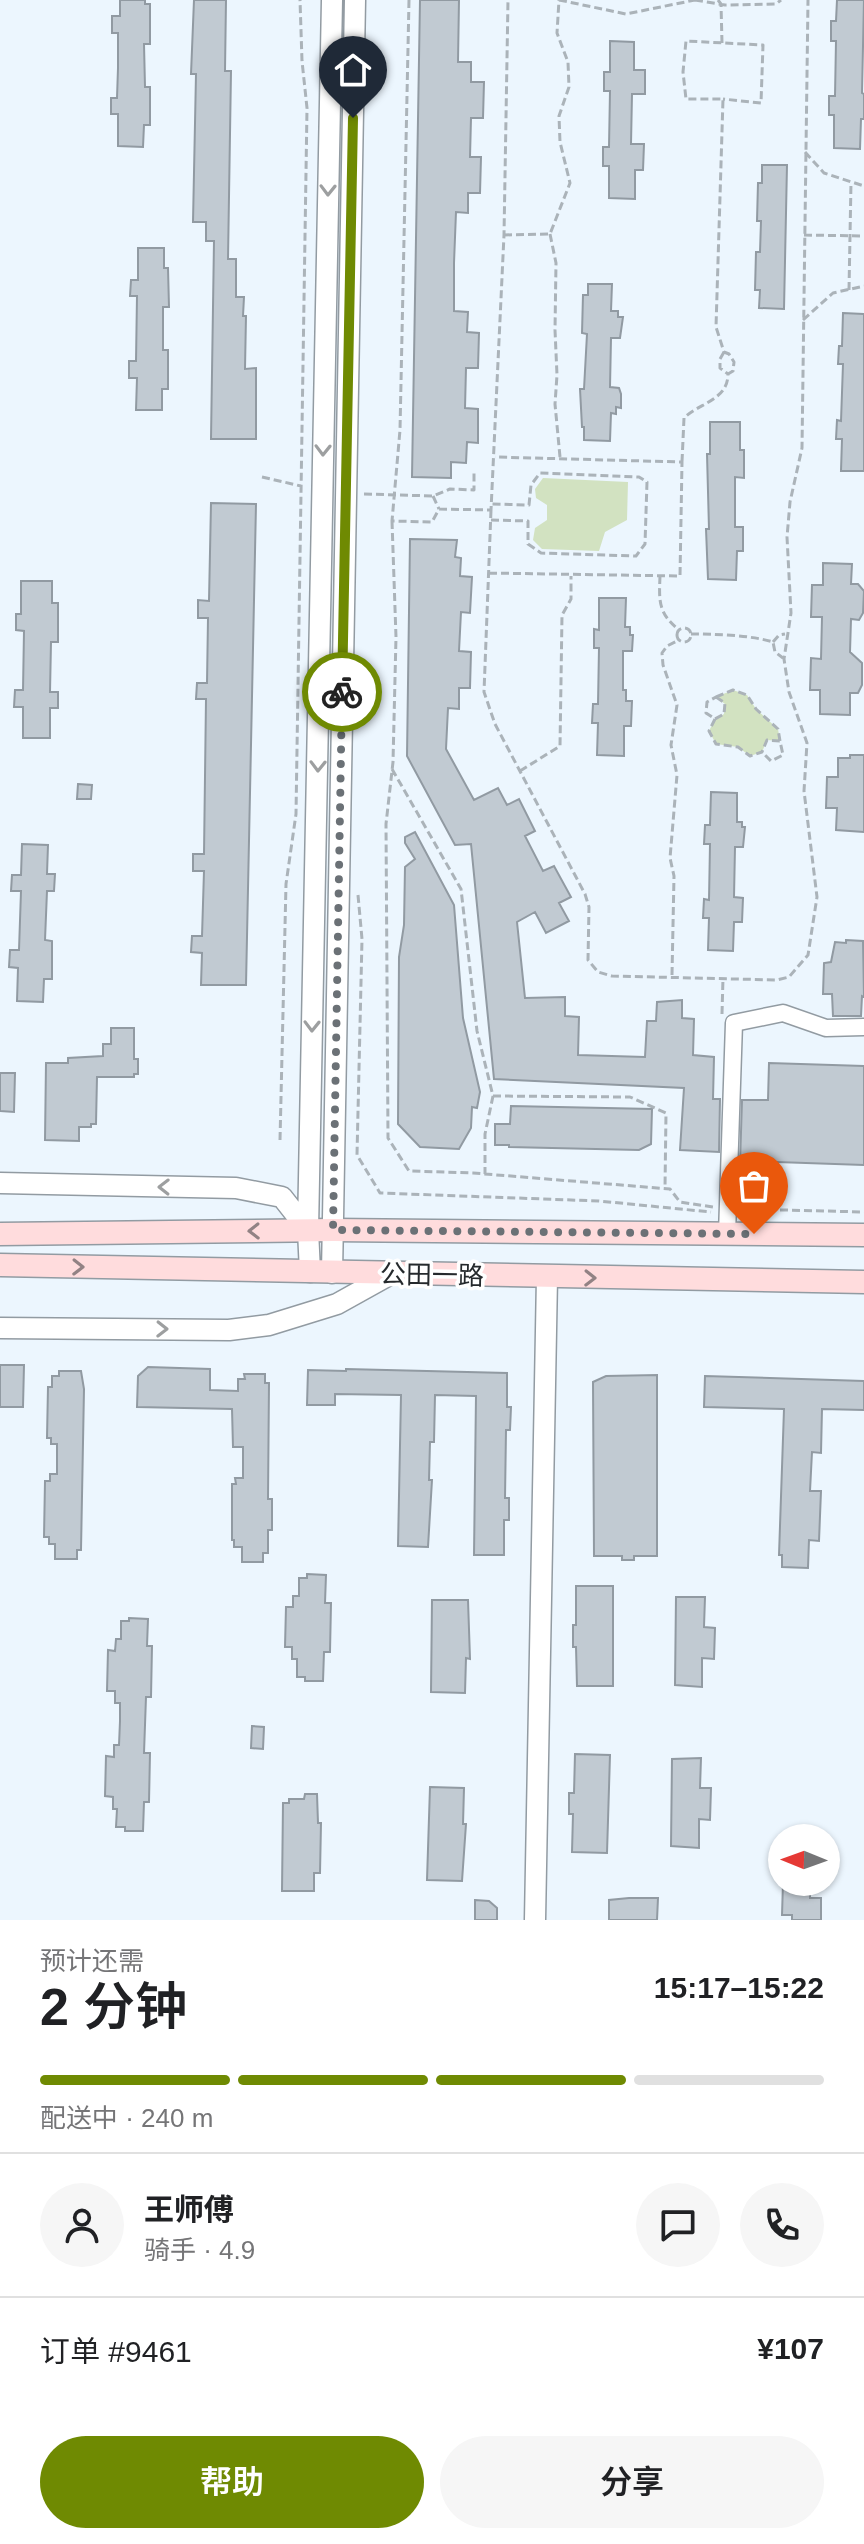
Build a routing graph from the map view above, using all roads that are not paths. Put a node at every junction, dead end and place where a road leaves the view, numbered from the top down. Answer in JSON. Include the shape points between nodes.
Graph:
{"nodes":[{"id":1,"x":332,"y":0,"type":"edge"},
{"id":2,"x":355,"y":0,"type":"edge"},
{"id":3,"x":864,"y":1027,"type":"edge"},
{"id":4,"x":0,"y":1183,"type":"edge"},
{"id":5,"x":727,"y":1216,"type":"junction"},
{"id":6,"x":308,"y":1230,"type":"junction"},
{"id":7,"x":333,"y":1230,"type":"junction"},
{"id":8,"x":0,"y":1234,"type":"edge"},
{"id":9,"x":864,"y":1235,"type":"edge"},
{"id":10,"x":0,"y":1265,"type":"edge"},
{"id":11,"x":321,"y":1273,"type":"junction"},
{"id":12,"x":391,"y":1274,"type":"junction"},
{"id":13,"x":547,"y":1277,"type":"junction"},
{"id":14,"x":864,"y":1282,"type":"edge"},
{"id":15,"x":0,"y":1328,"type":"edge"},
{"id":16,"x":535,"y":1920,"type":"edge"}],
"edges":[{"from":1,"to":6,"type":"street","one_way":true},
{"from":2,"to":7,"type":"street"},
{"from":3,"to":5,"type":"street","via":[[826,1028],[783,1013],[734,1023]]},
{"from":6,"to":4,"type":"street","one_way":true,"via":[[282,1197],[236,1188]]},
{"from":5,"to":7,"type":"main road","name":"公田一路"},
{"from":5,"to":9,"type":"main road","name":"公田一路"},
{"from":6,"to":7,"type":"main road","name":"公田一路"},
{"from":6,"to":8,"type":"main road","name":"公田一路","one_way":true},
{"from":6,"to":11,"type":"street"},
{"from":7,"to":11,"type":"street"},
{"from":10,"to":11,"type":"main road","name":"公田一路","one_way":true},
{"from":11,"to":12,"type":"main road","name":"公田一路"},
{"from":12,"to":13,"type":"main road","name":"公田一路"},
{"from":15,"to":12,"type":"street","one_way":true,"via":[[229,1330],[269,1325],[337,1304]]},
{"from":13,"to":14,"type":"main road","name":"公田一路","one_way":true},
{"from":13,"to":16,"type":"street"}]}
